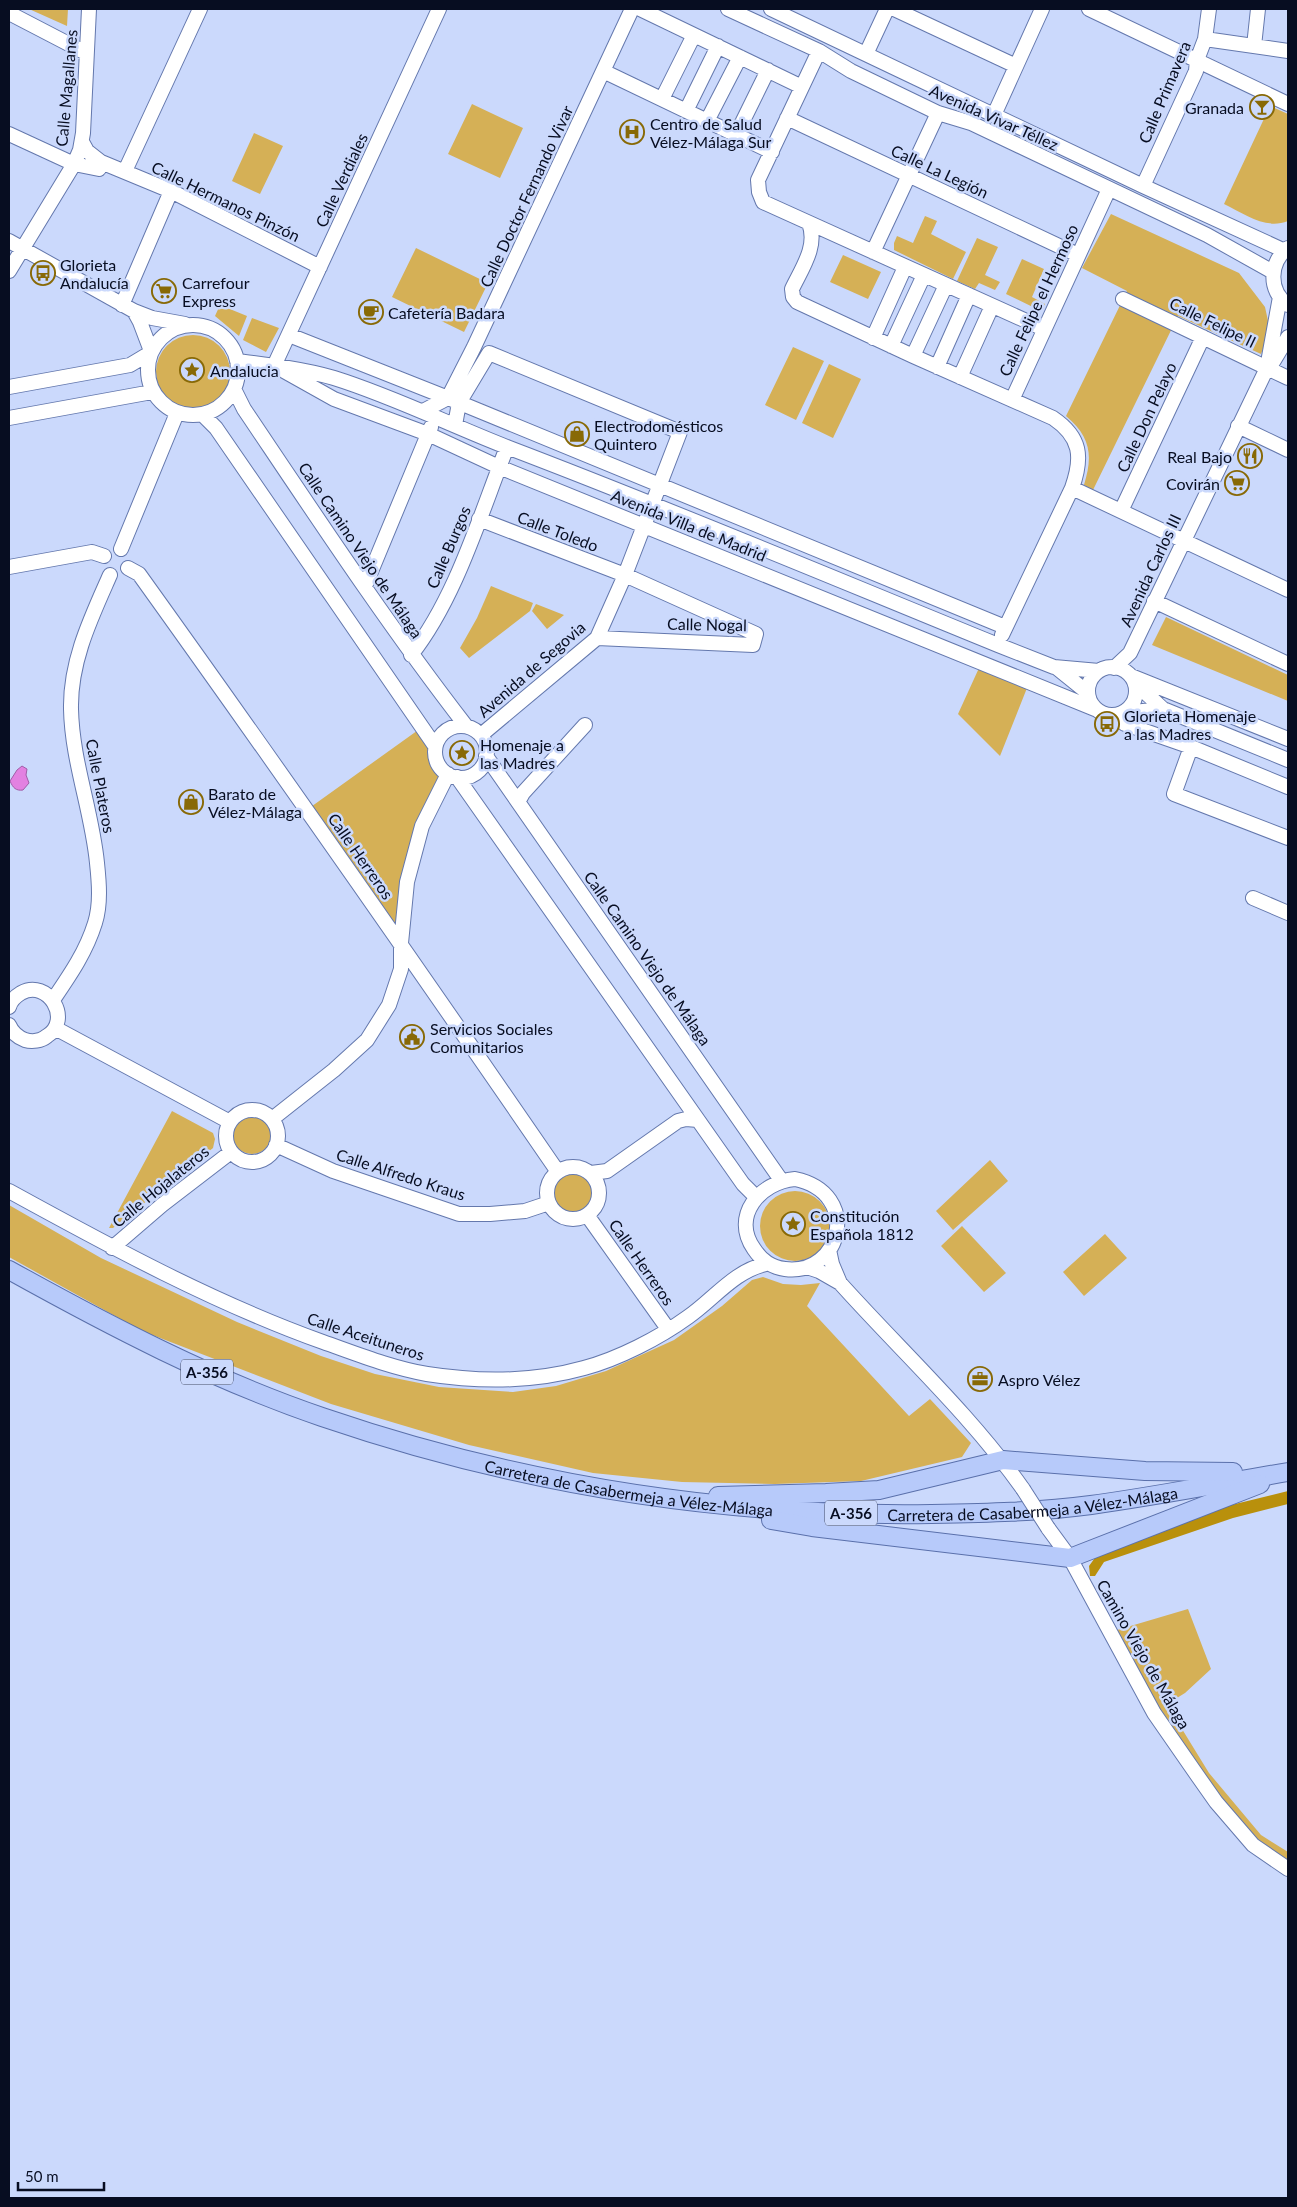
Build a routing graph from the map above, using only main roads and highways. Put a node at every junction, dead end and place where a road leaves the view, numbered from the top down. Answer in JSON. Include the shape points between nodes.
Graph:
{"nodes":[{"id":1,"x":9,"y":1270,"type":"edge"},
{"id":2,"x":1288,"y":1472,"type":"edge"},
{"id":3,"x":657,"y":1497,"type":"junction"},
{"id":4,"x":712,"y":1505,"type":"junction"}],
"edges":[{"from":1,"to":3,"type":"main road","name":"Carretera de Casabermeja a Vélez-Málaga","number":"A-356","via":[[104,1323],[208,1372],[321,1417],[450,1457],[546,1479]]},
{"from":2,"to":3,"type":"main road","via":[[1189,1473],[1003,1460],[880,1490]]},
{"from":2,"to":4,"type":"main road","name":"Carretera de Casabermeja a Vélez-Málaga","number":"A-356","via":[[1090,1505],[984,1513],[800,1512]]},
{"from":2,"to":4,"type":"main road","via":[[1070,1558],[812,1527]]},
{"from":3,"to":4,"type":"main road","name":"Carretera de Casabermeja a Vélez-Málaga","number":"A-356"}]}
